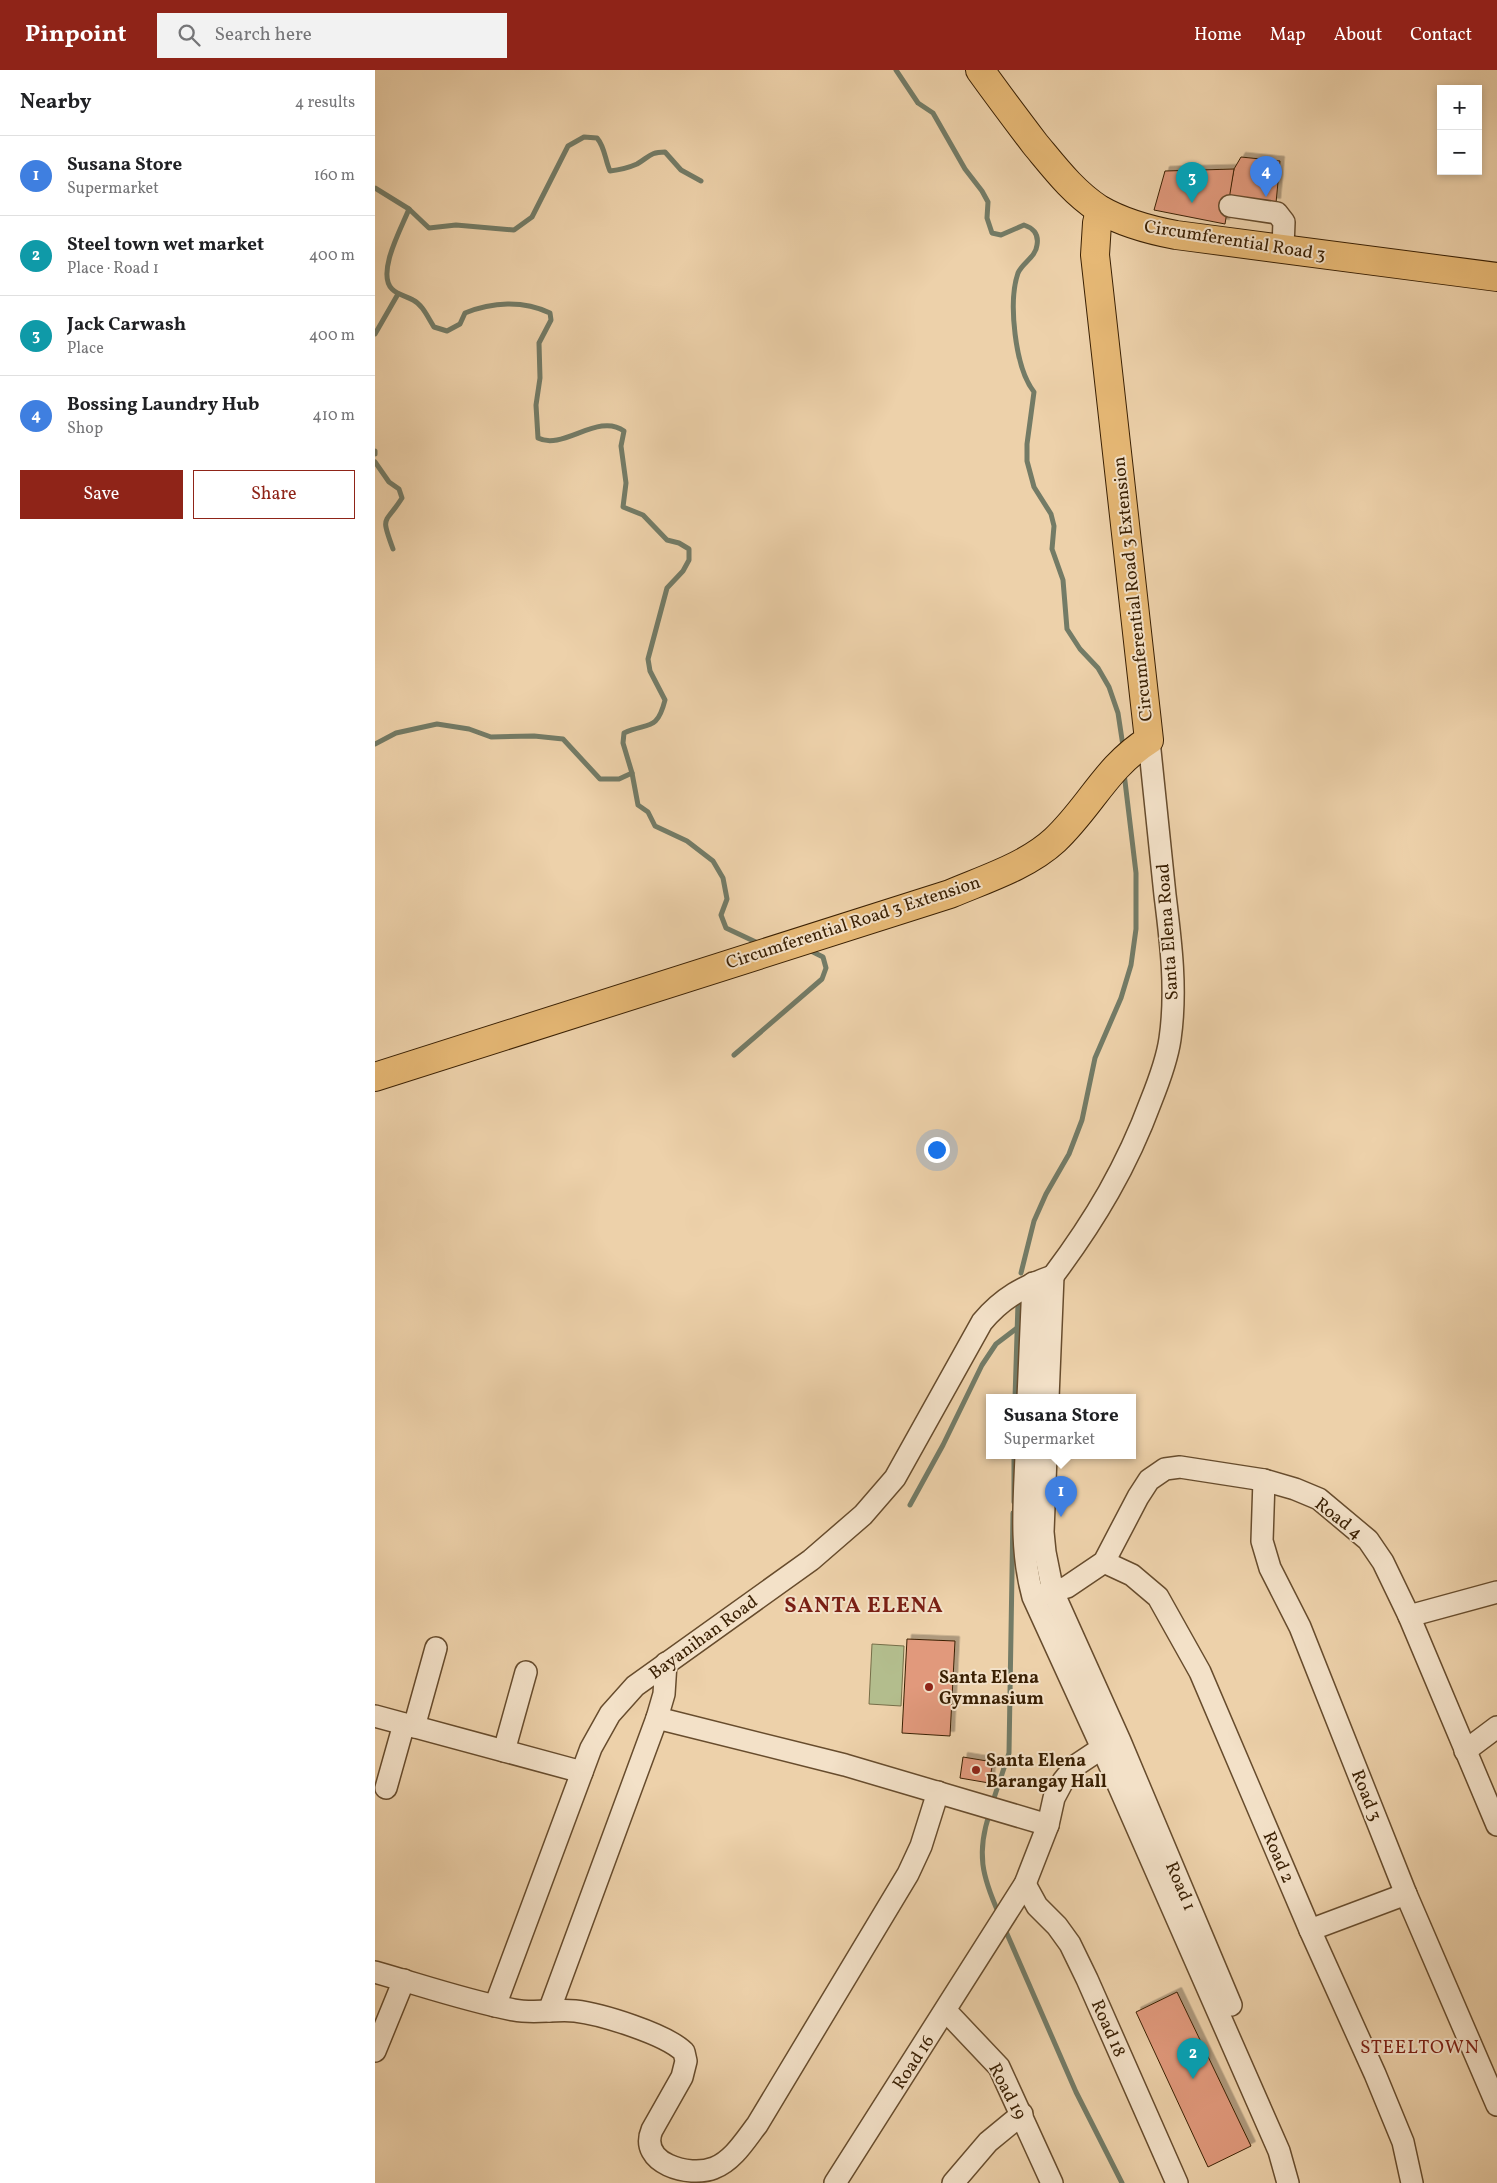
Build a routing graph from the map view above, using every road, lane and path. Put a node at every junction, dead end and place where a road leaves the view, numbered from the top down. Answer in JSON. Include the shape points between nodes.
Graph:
{"nodes":[{"id":1,"x":980,"y":70,"type":"edge"},
{"id":2,"x":1230,"y":206,"type":"dead end"},
{"id":3,"x":1101,"y":210,"type":"junction"},
{"id":4,"x":1283,"y":247,"type":"junction"},
{"id":5,"x":1497,"y":277,"type":"edge"},
{"id":6,"x":1149,"y":740,"type":"junction"},
{"id":7,"x":375,"y":1077,"type":"edge"},
{"id":8,"x":1053,"y":1276,"type":"junction"},
{"id":9,"x":1033,"y":1282,"type":"junction"},
{"id":10,"x":1028,"y":1394,"type":"edge"},
{"id":11,"x":1048,"y":1394,"type":"edge"},
{"id":12,"x":1026,"y":1459,"type":"edge"},
{"id":13,"x":1046,"y":1459,"type":"edge"},
{"id":14,"x":1263,"y":1480,"type":"junction"},
{"id":15,"x":1104,"y":1562,"type":"junction"},
{"id":16,"x":1497,"y":1592,"type":"edge"},
{"id":17,"x":1043,"y":1595,"type":"junction"},
{"id":18,"x":1409,"y":1616,"type":"junction"},
{"id":19,"x":436,"y":1648,"type":"dead end"},
{"id":20,"x":666,"y":1663,"type":"junction"},
{"id":21,"x":526,"y":1672,"type":"dead end"},
{"id":22,"x":375,"y":1716,"type":"edge"},
{"id":23,"x":657,"y":1718,"type":"junction"},
{"id":24,"x":409,"y":1725,"type":"junction"},
{"id":25,"x":1497,"y":1727,"type":"edge"},
{"id":26,"x":1111,"y":1744,"type":"junction"},
{"id":27,"x":504,"y":1751,"type":"junction"},
{"id":28,"x":1465,"y":1751,"type":"junction"},
{"id":29,"x":582,"y":1772,"type":"junction"},
{"id":30,"x":386,"y":1788,"type":"dead end"},
{"id":31,"x":938,"y":1792,"type":"junction"},
{"id":32,"x":1048,"y":1825,"type":"junction"},
{"id":33,"x":1497,"y":1825,"type":"edge"},
{"id":34,"x":1025,"y":1884,"type":"junction"},
{"id":35,"x":1406,"y":1894,"type":"junction"},
{"id":36,"x":1311,"y":1930,"type":"junction"},
{"id":37,"x":375,"y":1972,"type":"edge"},
{"id":38,"x":404,"y":1980,"type":"junction"},
{"id":39,"x":495,"y":2006,"type":"junction"},
{"id":40,"x":549,"y":2011,"type":"junction"},
{"id":41,"x":946,"y":2011,"type":"junction"},
{"id":42,"x":375,"y":2051,"type":"edge"},
{"id":43,"x":1254,"y":2077,"type":"junction"},
{"id":44,"x":1497,"y":2106,"type":"edge"},
{"id":45,"x":1022,"y":2114,"type":"junction"},
{"id":46,"x":835,"y":2183,"type":"edge"},
{"id":47,"x":953,"y":2183,"type":"edge"},
{"id":48,"x":1052,"y":2183,"type":"edge"},
{"id":49,"x":1177,"y":2183,"type":"edge"},
{"id":50,"x":1288,"y":2183,"type":"edge"},
{"id":51,"x":1303,"y":2183,"type":"edge"},
{"id":52,"x":1412,"y":2183,"type":"edge"}],
"edges":[{"from":1,"to":3,"type":"main road","name":"Circumferential Road 3","via":[[1063,178],[1080,196]]},
{"from":2,"to":4,"type":"street","via":[[1277,213],[1284,222]]},
{"from":3,"to":4,"type":"main road","name":"Circumferential Road 3","via":[[1149,230]]},
{"from":3,"to":6,"type":"main road","name":"Circumferential Road 3 Extension","via":[[1095,256]]},
{"from":4,"to":5,"type":"main road","name":"Circumferential Road 3"},
{"from":6,"to":7,"type":"main road","name":"Circumferential Road 3 Extension","via":[[1119,763],[1054,841],[998,874],[950,894]]},
{"from":6,"to":8,"type":"street","name":"Santa Elena Road","via":[[1172,955],[1174,1000],[1170,1041],[1145,1118],[1122,1169],[1085,1233]]},
{"from":8,"to":9,"type":"street","name":"Bayanihan Road"},
{"from":8,"to":11,"type":"street"},
{"from":9,"to":10,"type":"street"},
{"from":9,"to":20,"type":"street","name":"Bayanihan Road","via":[[1010,1295],[982,1322],[895,1478],[863,1515],[811,1560]]},
{"from":12,"to":17,"type":"street","via":[[1023,1539],[1027,1576]]},
{"from":13,"to":17,"type":"street"},
{"from":14,"to":15,"type":"street","name":"Road 4","via":[[1180,1467],[1165,1470],[1149,1480]]},
{"from":14,"to":18,"type":"street","name":"Road 4","via":[[1319,1499],[1368,1540],[1383,1562]]},
{"from":14,"to":35,"type":"street","name":"Road 3","via":[[1262,1541],[1270,1568],[1300,1627]]},
{"from":15,"to":17,"type":"street","name":"Road 4","via":[[1067,1587]]},
{"from":15,"to":36,"type":"street","name":"Road 2","via":[[1132,1575],[1158,1597],[1177,1627],[1201,1672]]},
{"from":16,"to":18,"type":"street"},
{"from":17,"to":26,"type":"street","name":"Road 1"},
{"from":18,"to":28,"type":"street","name":"Road 4"},
{"from":19,"to":24,"type":"street"},
{"from":20,"to":23,"type":"street","via":[[664,1694]]},
{"from":20,"to":29,"type":"street","name":"Bayanihan Road","via":[[635,1686],[609,1714]]},
{"from":21,"to":27,"type":"street"},
{"from":22,"to":24,"type":"street"},
{"from":23,"to":31,"type":"street","via":[[766,1744]]},
{"from":23,"to":40,"type":"street"},
{"from":24,"to":27,"type":"street"},
{"from":24,"to":30,"type":"street"},
{"from":25,"to":28,"type":"street"},
{"from":26,"to":32,"type":"street","name":"Road 16","via":[[1075,1766],[1063,1781],[1054,1798]]},
{"from":26,"to":43,"type":"street","name":"Road 1"},
{"from":27,"to":29,"type":"street"},
{"from":28,"to":33,"type":"street","name":"Road 4"},
{"from":29,"to":39,"type":"street","name":"Bayanihan Road"},
{"from":31,"to":32,"type":"street"},
{"from":31,"to":40,"type":"street","via":[[921,1846],[908,1874],[757,2125],[739,2148],[716,2168],[693,2171],[675,2167],[652,2154],[648,2146],[648,2138],[685,2069],[684,2052],[677,2045],[590,2014]]},
{"from":32,"to":34,"type":"street","name":"Road 16"},
{"from":34,"to":41,"type":"street","name":"Road 16"},
{"from":34,"to":49,"type":"street","name":"Road 18","via":[[1037,1906],[1057,1926],[1074,1952]]},
{"from":35,"to":36,"type":"street"},
{"from":35,"to":44,"type":"street","name":"Road 3"},
{"from":36,"to":52,"type":"street","name":"Road 2","via":[[1403,2142]]},
{"from":37,"to":38,"type":"street"},
{"from":38,"to":39,"type":"street"},
{"from":38,"to":42,"type":"street"},
{"from":39,"to":40,"type":"street"},
{"from":41,"to":45,"type":"street","name":"Road 19","via":[[999,2066]]},
{"from":41,"to":46,"type":"street","name":"Road 16"},
{"from":43,"to":50,"type":"street","name":"Road 1"},
{"from":43,"to":51,"type":"street","name":"Road 1","via":[[1289,2142]]},
{"from":45,"to":47,"type":"street","via":[[988,2142]]},
{"from":45,"to":48,"type":"street","name":"Road 19"}]}
